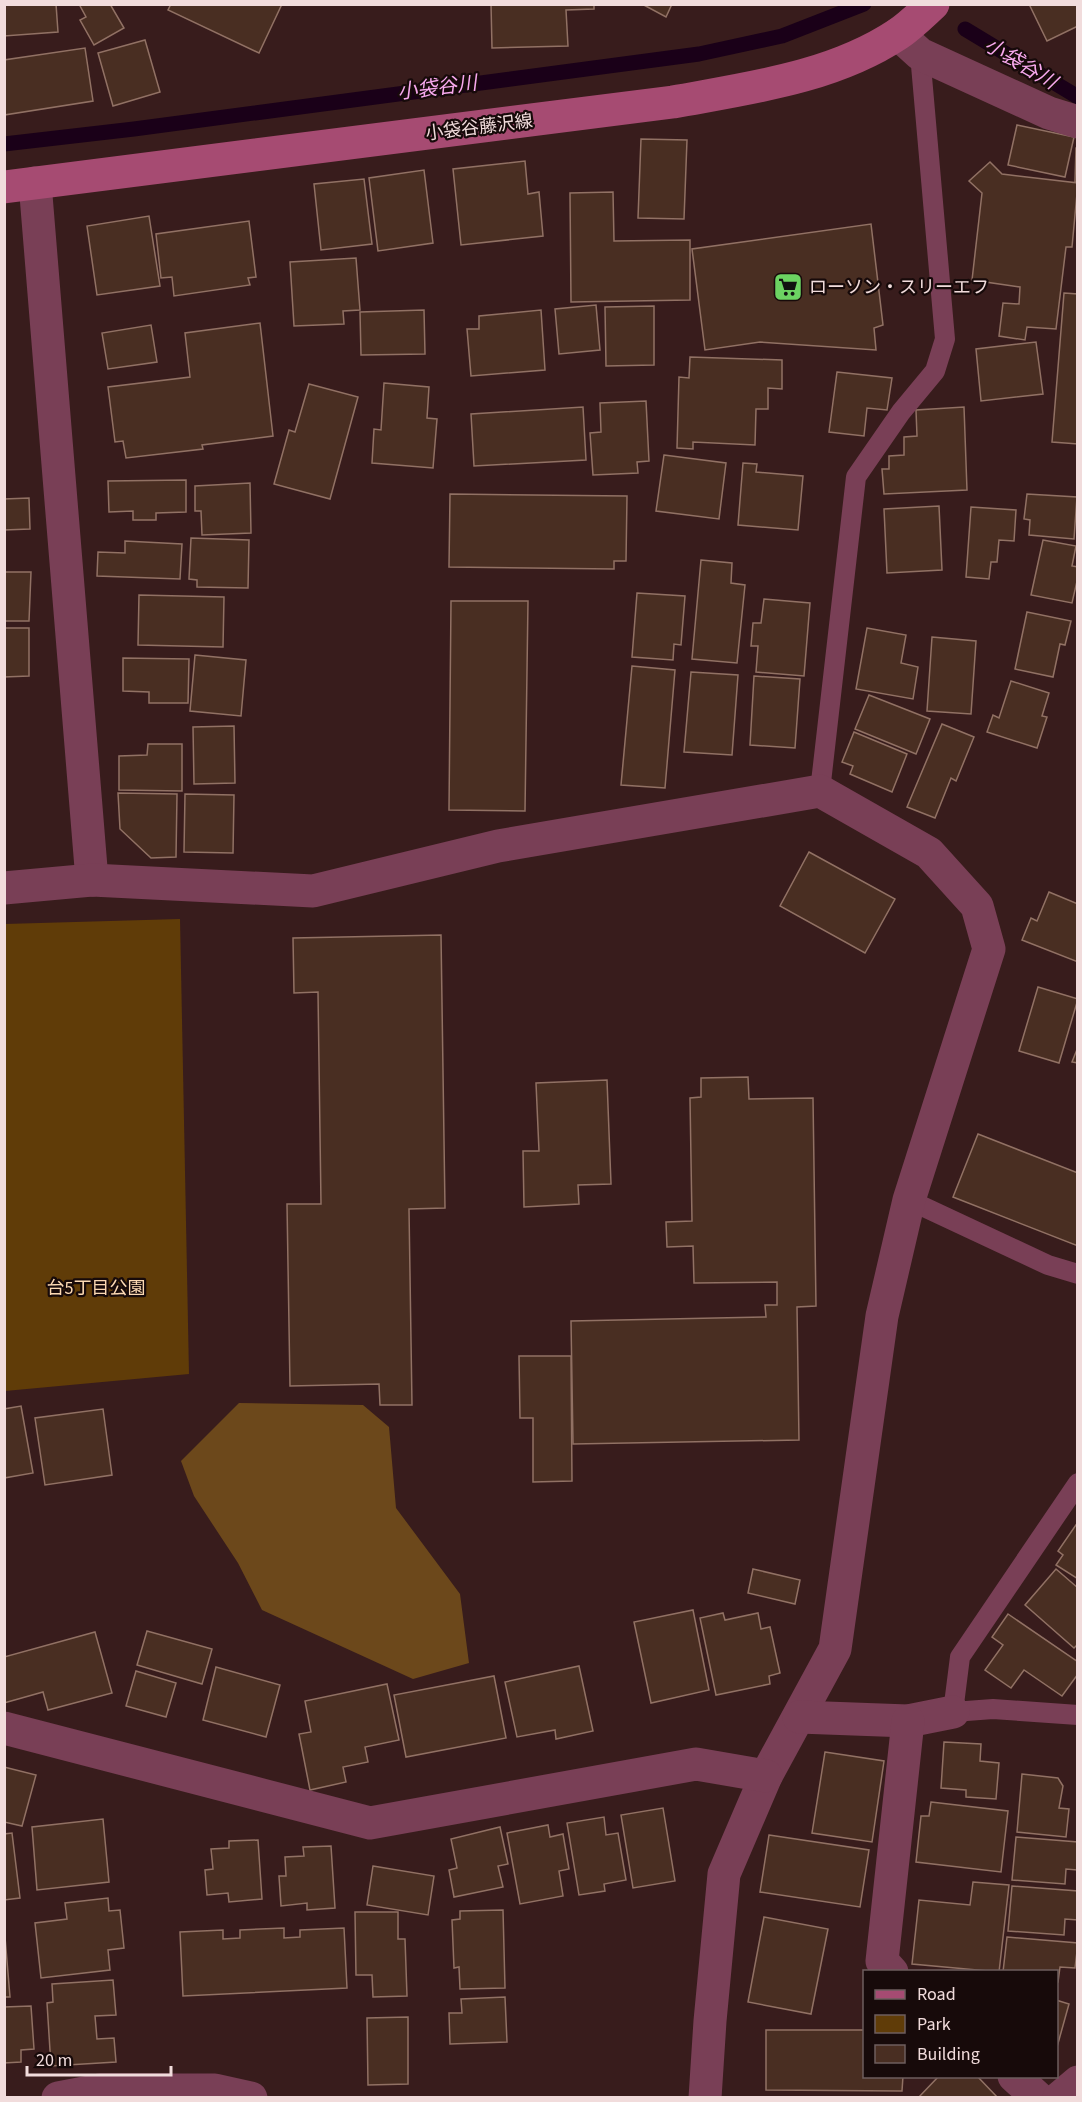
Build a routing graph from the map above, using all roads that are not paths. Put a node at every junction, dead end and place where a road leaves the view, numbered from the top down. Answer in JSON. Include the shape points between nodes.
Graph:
{"nodes":[{"id":1,"x":933,"y":4,"type":"edge"},
{"id":2,"x":909,"y":44,"type":"junction"},
{"id":3,"x":1077,"y":122,"type":"edge"},
{"id":4,"x":20,"y":185,"type":"edge"},
{"id":5,"x":820,"y":791,"type":"junction"},
{"id":6,"x":92,"y":880,"type":"junction"},
{"id":7,"x":4,"y":888,"type":"edge"},
{"id":8,"x":909,"y":1200,"type":"junction"},
{"id":9,"x":1077,"y":1274,"type":"edge"},
{"id":10,"x":1077,"y":1483,"type":"edge"},
{"id":11,"x":953,"y":1712,"type":"junction"},
{"id":12,"x":1077,"y":1715,"type":"edge"},
{"id":13,"x":799,"y":1717,"type":"junction"},
{"id":14,"x":908,"y":1721,"type":"junction"},
{"id":15,"x":4,"y":1728,"type":"edge"},
{"id":16,"x":766,"y":1776,"type":"junction"},
{"id":17,"x":891,"y":1970,"type":"edge"},
{"id":18,"x":1016,"y":2078,"type":"edge"},
{"id":19,"x":1077,"y":2082,"type":"edge"},
{"id":20,"x":58,"y":2097,"type":"edge"},
{"id":21,"x":251,"y":2097,"type":"edge"},
{"id":22,"x":705,"y":2097,"type":"edge"},
{"id":23,"x":1038,"y":2097,"type":"edge"},
{"id":24,"x":1059,"y":2097,"type":"edge"}],
"edges":[{"from":1,"to":2,"type":"main road","name":"小袋谷藤沢線"},
{"from":2,"to":3,"type":"street","via":[[1049,113]]},
{"from":2,"to":4,"type":"main road","name":"小袋谷藤沢線","via":[[778,82],[672,102]]},
{"from":2,"to":5,"type":"lane","via":[[945,339],[935,371],[856,477]]},
{"from":4,"to":6,"type":"street"},
{"from":5,"to":6,"type":"street","via":[[498,846],[313,891]]},
{"from":5,"to":8,"type":"street","via":[[929,853],[977,906],[989,950]]},
{"from":6,"to":7,"type":"street"},
{"from":8,"to":9,"type":"lane","via":[[1048,1265]]},
{"from":8,"to":13,"type":"street","via":[[882,1316],[835,1649]]},
{"from":10,"to":11,"type":"lane","via":[[960,1657]]},
{"from":11,"to":12,"type":"lane","via":[[993,1709]]},
{"from":11,"to":14,"type":"street"},
{"from":13,"to":14,"type":"street"},
{"from":13,"to":16,"type":"street"},
{"from":14,"to":17,"type":"street","via":[[882,1961]]},
{"from":15,"to":16,"type":"street","via":[[370,1823],[696,1764]]},
{"from":16,"to":22,"type":"street","via":[[724,1874]]},
{"from":18,"to":23,"type":"street"},
{"from":19,"to":24,"type":"street"},
{"from":20,"to":21,"type":"street","via":[[100,2090],[215,2090]]}]}
